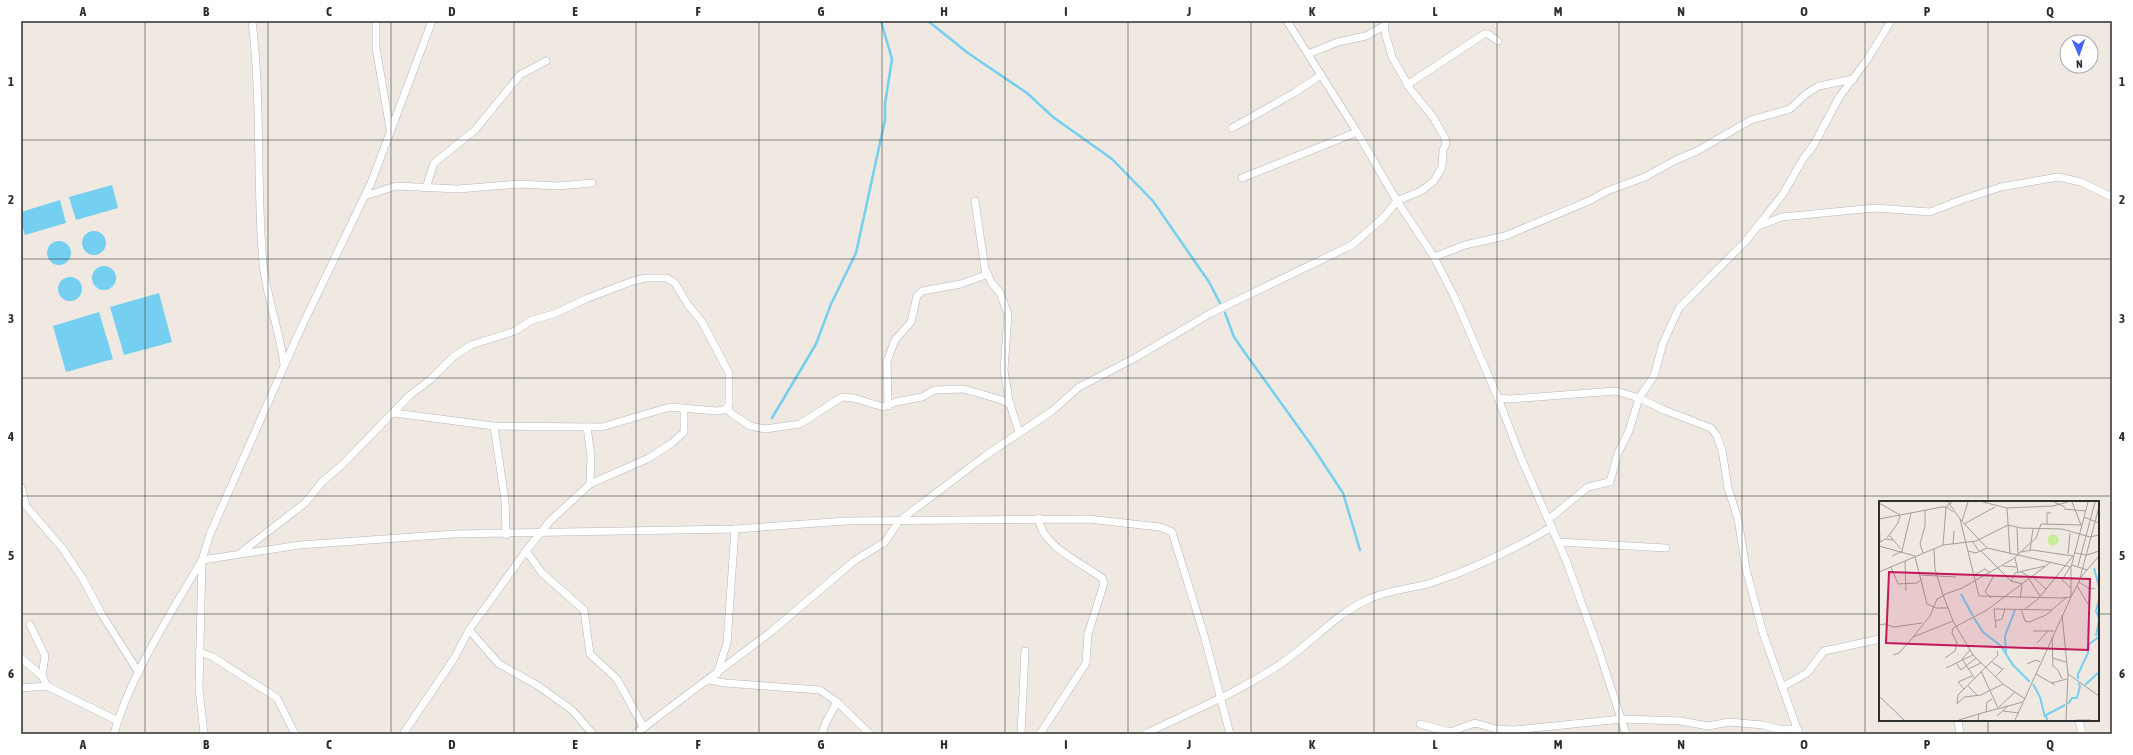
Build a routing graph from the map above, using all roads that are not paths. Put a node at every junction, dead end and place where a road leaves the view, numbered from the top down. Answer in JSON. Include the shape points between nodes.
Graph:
{"nodes":[{"id":1,"x":252,"y":21,"type":"edge"},
{"id":2,"x":376,"y":21,"type":"edge"},
{"id":3,"x":432,"y":21,"type":"edge"},
{"id":4,"x":1287,"y":21,"type":"edge"},
{"id":5,"x":1891,"y":21,"type":"edge"},
{"id":6,"x":1385,"y":23,"type":"edge"},
{"id":7,"x":1498,"y":42,"type":"dead end"},
{"id":8,"x":1308,"y":54,"type":"junction"},
{"id":9,"x":546,"y":61,"type":"dead end"},
{"id":10,"x":1321,"y":75,"type":"junction"},
{"id":11,"x":1853,"y":79,"type":"junction"},
{"id":12,"x":1407,"y":85,"type":"junction"},
{"id":13,"x":1232,"y":128,"type":"dead end"},
{"id":14,"x":390,"y":131,"type":"junction"},
{"id":15,"x":1357,"y":132,"type":"junction"},
{"id":16,"x":1242,"y":178,"type":"dead end"},
{"id":17,"x":592,"y":183,"type":"dead end"},
{"id":18,"x":426,"y":188,"type":"junction"},
{"id":19,"x":365,"y":196,"type":"junction"},
{"id":20,"x":2112,"y":197,"type":"edge"},
{"id":21,"x":975,"y":201,"type":"dead end"},
{"id":22,"x":1397,"y":201,"type":"junction"},
{"id":23,"x":1759,"y":226,"type":"junction"},
{"id":24,"x":1434,"y":257,"type":"junction"},
{"id":25,"x":988,"y":274,"type":"junction"},
{"id":26,"x":284,"y":366,"type":"junction"},
{"id":27,"x":1498,"y":398,"type":"junction"},
{"id":28,"x":1639,"y":398,"type":"junction"},
{"id":29,"x":888,"y":406,"type":"junction"},
{"id":30,"x":1010,"y":406,"type":"junction"},
{"id":31,"x":684,"y":408,"type":"junction"},
{"id":32,"x":727,"y":408,"type":"junction"},
{"id":33,"x":394,"y":413,"type":"junction"},
{"id":34,"x":494,"y":426,"type":"junction"},
{"id":35,"x":587,"y":427,"type":"junction"},
{"id":36,"x":1019,"y":432,"type":"junction"},
{"id":37,"x":590,"y":484,"type":"junction"},
{"id":38,"x":21,"y":487,"type":"edge"},
{"id":39,"x":1038,"y":518,"type":"junction"},
{"id":40,"x":1549,"y":519,"type":"junction"},
{"id":41,"x":899,"y":521,"type":"junction"},
{"id":42,"x":1552,"y":527,"type":"junction"},
{"id":43,"x":735,"y":528,"type":"junction"},
{"id":44,"x":540,"y":534,"type":"junction"},
{"id":45,"x":506,"y":535,"type":"junction"},
{"id":46,"x":1559,"y":542,"type":"junction"},
{"id":47,"x":1666,"y":548,"type":"dead end"},
{"id":48,"x":526,"y":551,"type":"junction"},
{"id":49,"x":238,"y":554,"type":"junction"},
{"id":50,"x":202,"y":560,"type":"junction"},
{"id":51,"x":30,"y":626,"type":"dead end"},
{"id":52,"x":469,"y":630,"type":"junction"},
{"id":53,"x":1879,"y":639,"type":"edge"},
{"id":54,"x":1025,"y":651,"type":"dead end"},
{"id":55,"x":199,"y":652,"type":"junction"},
{"id":56,"x":21,"y":658,"type":"edge"},
{"id":57,"x":139,"y":673,"type":"junction"},
{"id":58,"x":717,"y":674,"type":"junction"},
{"id":59,"x":42,"y":676,"type":"junction"},
{"id":60,"x":709,"y":680,"type":"junction"},
{"id":61,"x":47,"y":686,"type":"junction"},
{"id":62,"x":21,"y":688,"type":"edge"},
{"id":63,"x":1782,"y":688,"type":"junction"},
{"id":64,"x":1220,"y":699,"type":"junction"},
{"id":65,"x":837,"y":702,"type":"junction"},
{"id":66,"x":1622,"y":719,"type":"junction"},
{"id":67,"x":118,"y":721,"type":"junction"},
{"id":68,"x":1958,"y":721,"type":"edge"},
{"id":69,"x":2079,"y":721,"type":"edge"},
{"id":70,"x":1420,"y":724,"type":"dead end"},
{"id":71,"x":644,"y":728,"type":"junction"},
{"id":72,"x":1798,"y":732,"type":"edge"},
{"id":73,"x":114,"y":734,"type":"edge"},
{"id":74,"x":204,"y":734,"type":"edge"},
{"id":75,"x":295,"y":734,"type":"edge"},
{"id":76,"x":403,"y":734,"type":"edge"},
{"id":77,"x":593,"y":734,"type":"edge"},
{"id":78,"x":635,"y":734,"type":"edge"},
{"id":79,"x":822,"y":734,"type":"edge"},
{"id":80,"x":870,"y":734,"type":"edge"},
{"id":81,"x":1021,"y":734,"type":"edge"},
{"id":82,"x":1040,"y":734,"type":"edge"},
{"id":83,"x":1145,"y":734,"type":"edge"},
{"id":84,"x":1230,"y":734,"type":"edge"},
{"id":85,"x":1626,"y":734,"type":"edge"},
{"id":86,"x":1960,"y":734,"type":"edge"},
{"id":87,"x":2082,"y":734,"type":"edge"}],
"edges":[{"from":1,"to":26,"type":"street","via":[[259,86],[264,266],[267,292],[280,338]]},
{"from":2,"to":14,"type":"street","via":[[376,48]]},
{"from":3,"to":14,"type":"street"},
{"from":4,"to":8,"type":"street"},
{"from":5,"to":11,"type":"street"},
{"from":6,"to":8,"type":"street","via":[[1366,36],[1338,42]]},
{"from":6,"to":12,"type":"street","via":[[1392,57]]},
{"from":7,"to":12,"type":"street","via":[[1484,34]]},
{"from":8,"to":10,"type":"street"},
{"from":9,"to":18,"type":"street","via":[[520,75],[475,130],[434,163]]},
{"from":10,"to":13,"type":"street","via":[[1305,87]]},
{"from":10,"to":15,"type":"street"},
{"from":11,"to":23,"type":"street","via":[[1788,186]]},
{"from":11,"to":24,"type":"street","via":[[1819,86],[1790,109],[1751,120],[1697,151],[1591,200],[1505,236],[1465,245]]},
{"from":12,"to":22,"type":"street","via":[[1437,123],[1446,144],[1438,177],[1421,191]]},
{"from":14,"to":19,"type":"street"},
{"from":15,"to":16,"type":"street"},
{"from":15,"to":22,"type":"street"},
{"from":17,"to":18,"type":"street"},
{"from":18,"to":19,"type":"street","via":[[396,186]]},
{"from":19,"to":26,"type":"street"},
{"from":20,"to":23,"type":"street","via":[[2081,182],[2058,177],[2001,187],[1930,212],[1875,208],[1782,217]]},
{"from":21,"to":25,"type":"street"},
{"from":22,"to":24,"type":"street"},
{"from":22,"to":36,"type":"street","via":[[1352,244],[1211,313],[1135,358],[1097,376],[1079,387],[1048,414]]},
{"from":23,"to":28,"type":"street","via":[[1679,308],[1663,343],[1654,376]]},
{"from":24,"to":27,"type":"street","via":[[1455,298]]},
{"from":25,"to":29,"type":"street","via":[[961,284],[922,291],[917,296],[911,322],[895,340],[887,361]]},
{"from":25,"to":30,"type":"street","via":[[1008,314],[1004,370]]},
{"from":26,"to":50,"type":"street","via":[[223,503]]},
{"from":27,"to":28,"type":"street","via":[[1616,391]]},
{"from":27,"to":40,"type":"street","via":[[1521,458]]},
{"from":28,"to":40,"type":"street","via":[[1610,482],[1588,487]]},
{"from":28,"to":63,"type":"street","via":[[1711,428],[1717,436],[1762,633]]},
{"from":29,"to":30,"type":"street","via":[[922,397],[934,390],[956,388],[997,398]]},
{"from":29,"to":32,"type":"street","via":[[876,406],[854,398],[842,397],[800,424],[765,429],[750,426],[731,414]]},
{"from":30,"to":36,"type":"street"},
{"from":31,"to":32,"type":"street","via":[[716,411]]},
{"from":31,"to":35,"type":"street","via":[[670,407],[613,425]]},
{"from":31,"to":37,"type":"street","via":[[684,432],[672,443],[649,458]]},
{"from":32,"to":33,"type":"street","via":[[730,399],[729,373],[702,322],[675,283],[667,278],[646,278],[620,285],[554,314],[532,320],[515,331],[471,345],[453,357],[430,380],[410,395]]},
{"from":33,"to":34,"type":"street"},
{"from":33,"to":49,"type":"street","via":[[323,481],[305,503]]},
{"from":34,"to":35,"type":"street"},
{"from":34,"to":45,"type":"street","via":[[503,485]]},
{"from":35,"to":37,"type":"street","via":[[591,456]]},
{"from":36,"to":41,"type":"street"},
{"from":37,"to":44,"type":"street","via":[[550,521]]},
{"from":38,"to":57,"type":"street","via":[[26,506],[62,549]]},
{"from":39,"to":41,"type":"street"},
{"from":39,"to":64,"type":"street","via":[[1088,519],[1160,528],[1172,532],[1204,635]]},
{"from":39,"to":82,"type":"street","via":[[1039,527],[1051,541],[1068,556],[1102,578],[1104,583],[1088,634],[1086,663]]},
{"from":40,"to":42,"type":"street"},
{"from":41,"to":43,"type":"street","via":[[847,521]]},
{"from":41,"to":58,"type":"street","via":[[885,542],[854,561]]},
{"from":42,"to":46,"type":"street"},
{"from":42,"to":64,"type":"street","via":[[1461,572],[1367,600],[1284,662],[1247,686]]},
{"from":43,"to":44,"type":"street"},
{"from":43,"to":58,"type":"street","via":[[727,643]]},
{"from":44,"to":45,"type":"street"},
{"from":44,"to":48,"type":"street"},
{"from":45,"to":49,"type":"street","via":[[454,534],[300,545]]},
{"from":46,"to":47,"type":"street"},
{"from":46,"to":66,"type":"street"},
{"from":48,"to":52,"type":"street"},
{"from":48,"to":71,"type":"street","via":[[542,573],[584,610],[590,654],[617,679]]},
{"from":49,"to":50,"type":"street"},
{"from":50,"to":55,"type":"street"},
{"from":50,"to":57,"type":"street"},
{"from":51,"to":59,"type":"street","via":[[45,656]]},
{"from":52,"to":76,"type":"street","via":[[456,657]]},
{"from":52,"to":77,"type":"street","via":[[499,664],[537,685],[572,710]]},
{"from":53,"to":63,"type":"street","via":[[1824,651],[1807,673]]},
{"from":54,"to":81,"type":"street"},
{"from":55,"to":74,"type":"street","via":[[199,688]]},
{"from":55,"to":75,"type":"street","via":[[213,657],[276,698]]},
{"from":56,"to":59,"type":"street"},
{"from":57,"to":67,"type":"street"},
{"from":58,"to":60,"type":"street"},
{"from":59,"to":61,"type":"street"},
{"from":60,"to":65,"type":"street","via":[[744,685],[811,688],[820,690]]},
{"from":60,"to":71,"type":"street"},
{"from":61,"to":62,"type":"street"},
{"from":61,"to":67,"type":"street"},
{"from":63,"to":72,"type":"street"},
{"from":64,"to":83,"type":"street"},
{"from":64,"to":84,"type":"street"},
{"from":65,"to":79,"type":"street"},
{"from":65,"to":80,"type":"street"},
{"from":66,"to":70,"type":"street","via":[[1514,730],[1496,729],[1475,723],[1450,732]]},
{"from":66,"to":72,"type":"street","via":[[1681,721],[1708,726],[1729,722]]},
{"from":66,"to":85,"type":"street"},
{"from":67,"to":73,"type":"street"},
{"from":68,"to":86,"type":"street"},
{"from":69,"to":87,"type":"street"},
{"from":71,"to":78,"type":"street"}]}
